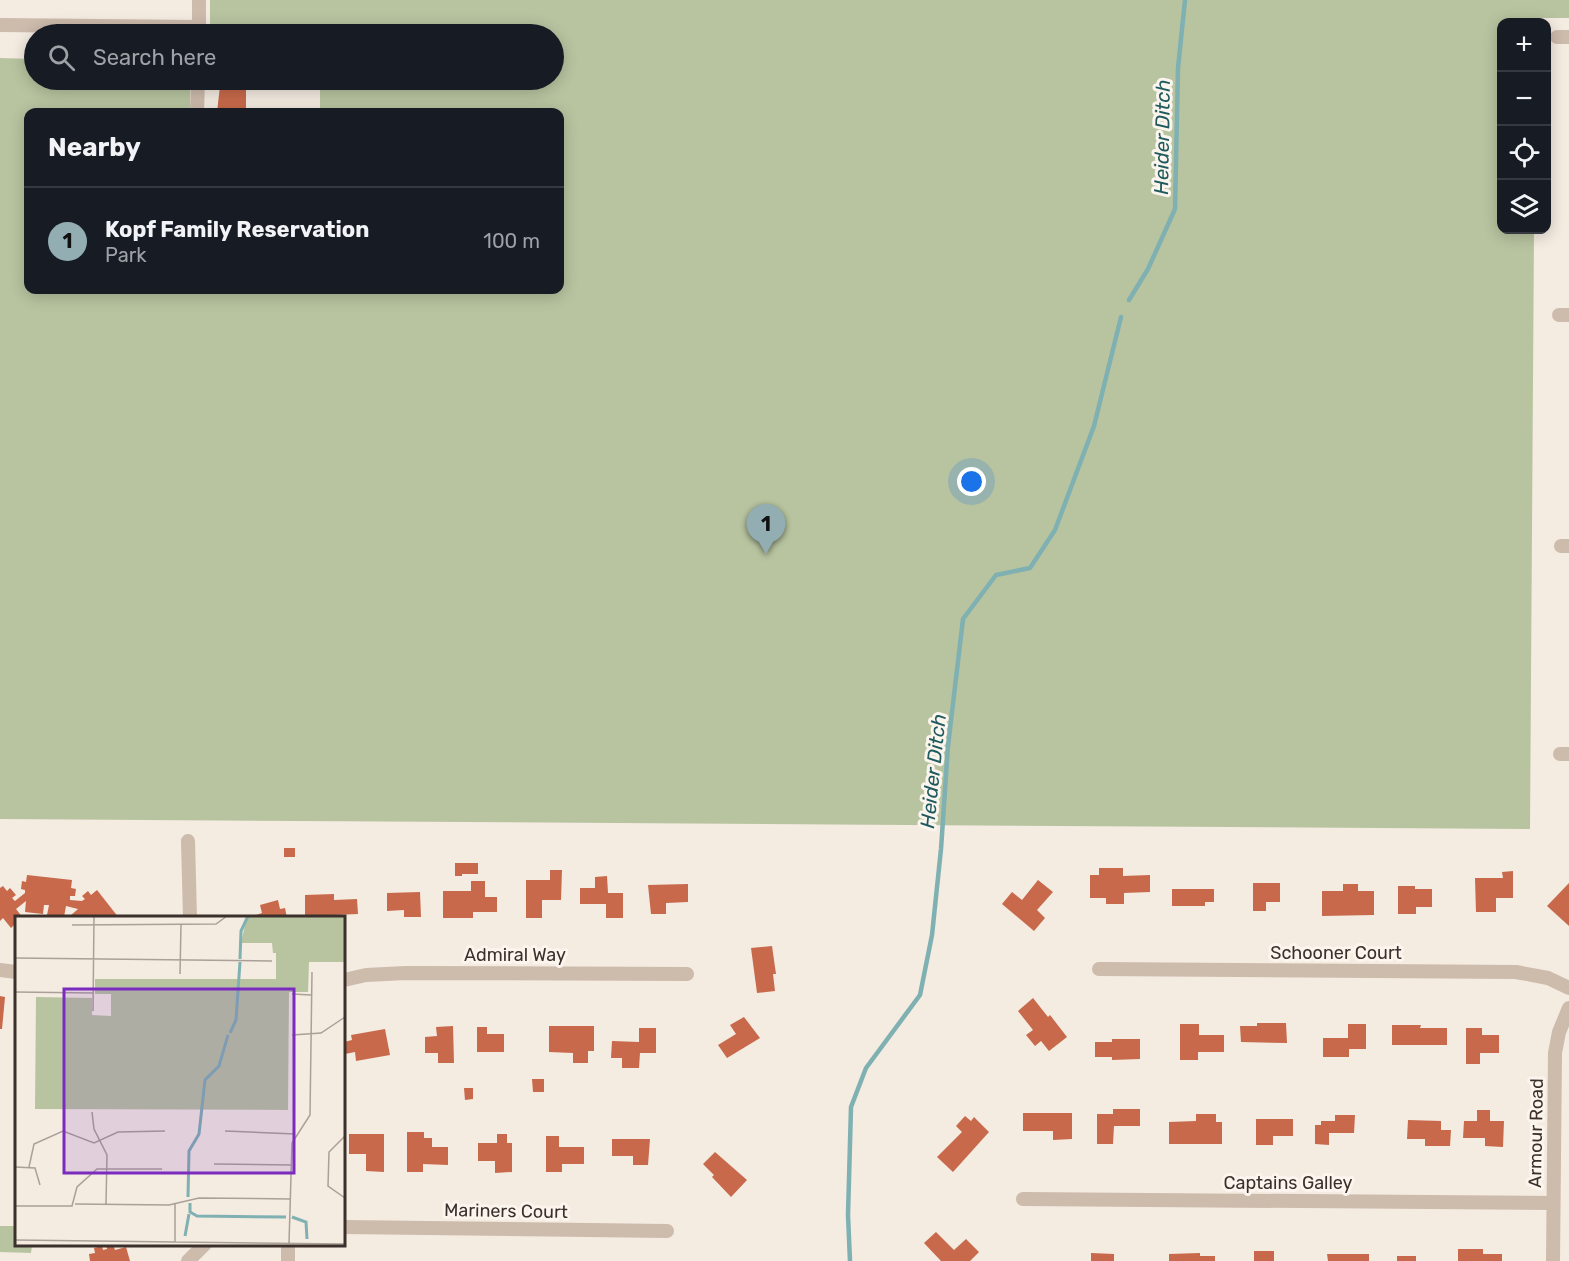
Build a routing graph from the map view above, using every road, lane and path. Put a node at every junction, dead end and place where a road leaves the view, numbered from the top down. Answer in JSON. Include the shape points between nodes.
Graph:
{"nodes":[{"id":1,"x":199,"y":0,"type":"edge"},
{"id":2,"x":199,"y":24,"type":"edge"},
{"id":3,"x":0,"y":25,"type":"edge"},
{"id":4,"x":24,"y":26,"type":"edge"},
{"id":5,"x":198,"y":90,"type":"edge"},
{"id":6,"x":197,"y":108,"type":"edge"},
{"id":7,"x":188,"y":841,"type":"dead end"},
{"id":8,"x":190,"y":916,"type":"edge"},
{"id":9,"x":1099,"y":969,"type":"dead end"},
{"id":10,"x":0,"y":970,"type":"edge"},
{"id":11,"x":15,"y":972,"type":"edge"},
{"id":12,"x":687,"y":975,"type":"dead end"},
{"id":13,"x":345,"y":980,"type":"edge"},
{"id":14,"x":1569,"y":988,"type":"edge"},
{"id":15,"x":1569,"y":1008,"type":"edge"},
{"id":16,"x":1023,"y":1199,"type":"dead end"},
{"id":17,"x":1553,"y":1203,"type":"junction"},
{"id":18,"x":345,"y":1227,"type":"edge"},
{"id":19,"x":667,"y":1231,"type":"dead end"},
{"id":20,"x":204,"y":1246,"type":"edge"},
{"id":21,"x":188,"y":1261,"type":"edge"},
{"id":22,"x":1553,"y":1261,"type":"edge"}],
"edges":[{"from":1,"to":2,"type":"street"},
{"from":3,"to":4,"type":"street"},
{"from":5,"to":6,"type":"street"},
{"from":7,"to":8,"type":"street"},
{"from":9,"to":14,"type":"street","name":"Schooner Court","via":[[1516,972],[1548,978]]},
{"from":10,"to":11,"type":"street"},
{"from":12,"to":13,"type":"street","name":"Admiral Way","via":[[406,973]]},
{"from":15,"to":17,"type":"street","name":"Armour Road","via":[[1556,1053]]},
{"from":16,"to":17,"type":"street","name":"Captains Galley"},
{"from":17,"to":22,"type":"street","name":"Armour Road"},
{"from":18,"to":19,"type":"street","name":"Mariners Court"},
{"from":20,"to":21,"type":"street"}]}
